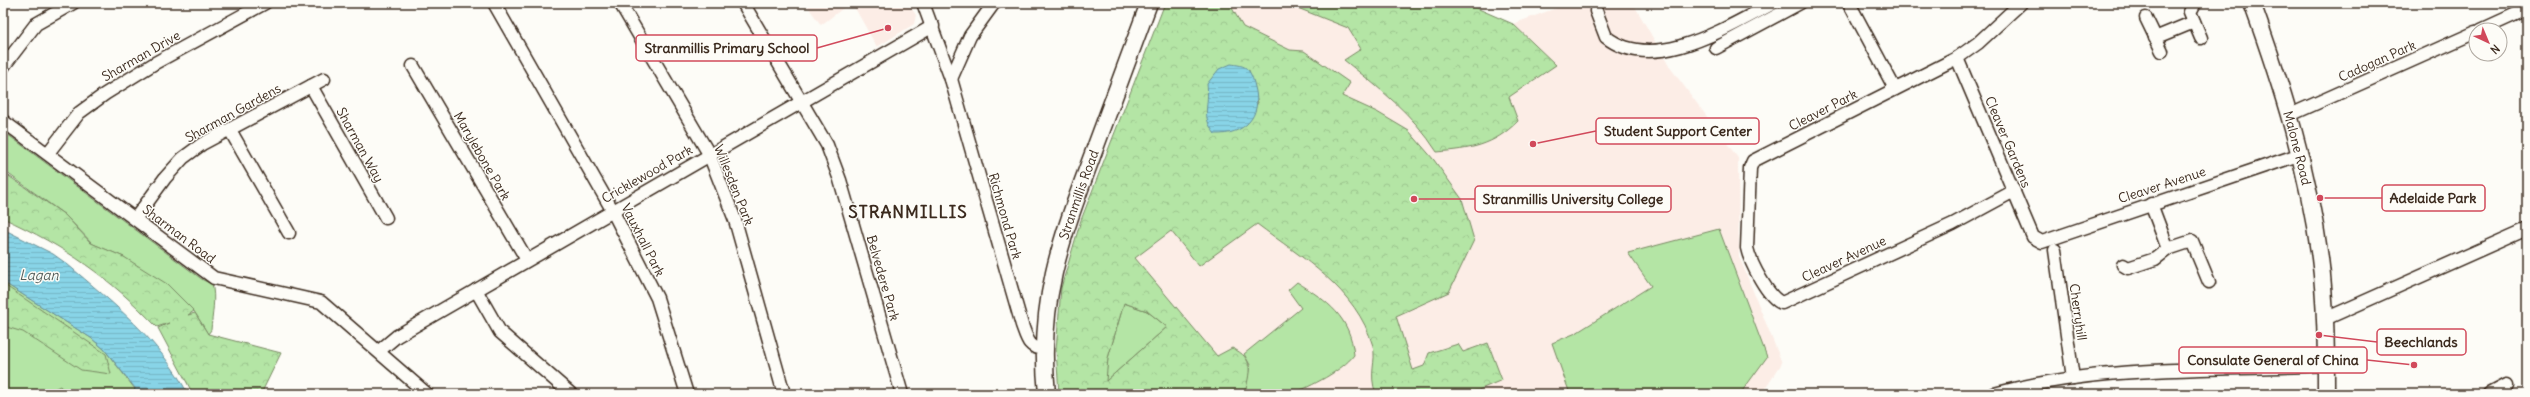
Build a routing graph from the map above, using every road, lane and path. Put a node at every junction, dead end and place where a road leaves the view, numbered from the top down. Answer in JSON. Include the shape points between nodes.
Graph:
{"nodes":[{"id":1,"x":73,"y":3,"type":"edge"},
{"id":2,"x":265,"y":3,"type":"edge"},
{"id":3,"x":494,"y":3,"type":"edge"},
{"id":4,"x":620,"y":3,"type":"edge"},
{"id":5,"x":743,"y":3,"type":"edge"},
{"id":6,"x":923,"y":3,"type":"edge"},
{"id":7,"x":994,"y":3,"type":"edge"},
{"id":8,"x":1149,"y":3,"type":"edge"},
{"id":9,"x":1774,"y":3,"type":"edge"},
{"id":10,"x":1800,"y":3,"type":"edge"},
{"id":11,"x":1849,"y":3,"type":"edge"},
{"id":12,"x":2021,"y":3,"type":"edge"},
{"id":13,"x":2195,"y":3,"type":"edge"},
{"id":14,"x":2252,"y":3,"type":"edge"},
{"id":15,"x":2527,"y":9,"type":"edge"},
{"id":16,"x":1596,"y":11,"type":"dead end"},
{"id":17,"x":2146,"y":18,"type":"dead end"},
{"id":18,"x":2194,"y":22,"type":"junction"},
{"id":19,"x":2499,"y":22,"type":"edge"},
{"id":20,"x":933,"y":26,"type":"junction"},
{"id":21,"x":2468,"y":36,"type":"edge"},
{"id":22,"x":2155,"y":38,"type":"junction"},
{"id":23,"x":2201,"y":38,"type":"dead end"},
{"id":24,"x":1716,"y":48,"type":"dead end"},
{"id":25,"x":2162,"y":51,"type":"dead end"},
{"id":26,"x":1957,"y":58,"type":"junction"},
{"id":27,"x":414,"y":66,"type":"dead end"},
{"id":28,"x":3,"y":67,"type":"edge"},
{"id":29,"x":324,"y":79,"type":"dead end"},
{"id":30,"x":951,"y":79,"type":"junction"},
{"id":31,"x":311,"y":86,"type":"junction"},
{"id":32,"x":1895,"y":89,"type":"junction"},
{"id":33,"x":800,"y":102,"type":"junction"},
{"id":34,"x":2290,"y":115,"type":"junction"},
{"id":35,"x":3,"y":121,"type":"edge"},
{"id":36,"x":230,"y":130,"type":"junction"},
{"id":37,"x":48,"y":153,"type":"junction"},
{"id":38,"x":709,"y":154,"type":"junction"},
{"id":39,"x":2301,"y":154,"type":"junction"},
{"id":40,"x":2014,"y":191,"type":"junction"},
{"id":41,"x":2151,"y":204,"type":"junction"},
{"id":42,"x":613,"y":210,"type":"junction"},
{"id":43,"x":386,"y":218,"type":"dead end"},
{"id":44,"x":135,"y":219,"type":"junction"},
{"id":45,"x":2527,"y":229,"type":"edge"},
{"id":46,"x":289,"y":233,"type":"dead end"},
{"id":47,"x":2033,"y":237,"type":"joint"},
{"id":48,"x":2168,"y":249,"type":"junction"},
{"id":49,"x":2055,"y":250,"type":"dead end"},
{"id":50,"x":527,"y":260,"type":"junction"},
{"id":51,"x":2123,"y":264,"type":"dead end"},
{"id":52,"x":2209,"y":282,"type":"dead end"},
{"id":53,"x":476,"y":290,"type":"junction"},
{"id":54,"x":1771,"y":296,"type":"joint"},
{"id":55,"x":2325,"y":319,"type":"junction"},
{"id":56,"x":1043,"y":349,"type":"junction"},
{"id":57,"x":379,"y":351,"type":"junction"},
{"id":58,"x":2326,"y":365,"type":"junction"},
{"id":59,"x":2073,"y":378,"type":"junction"},
{"id":60,"x":2506,"y":385,"type":"dead end"},
{"id":61,"x":427,"y":394,"type":"edge"},
{"id":62,"x":571,"y":394,"type":"edge"},
{"id":63,"x":687,"y":394,"type":"edge"},
{"id":64,"x":784,"y":394,"type":"edge"},
{"id":65,"x":902,"y":394,"type":"edge"},
{"id":66,"x":1047,"y":394,"type":"edge"},
{"id":67,"x":1994,"y":394,"type":"edge"},
{"id":68,"x":2326,"y":394,"type":"edge"},
{"id":69,"x":2489,"y":394,"type":"edge"}],
"edges":[{"from":1,"to":28,"type":"street","via":[[36,24]]},
{"from":2,"to":37,"type":"street","name":"Sharman Drive","via":[[155,63],[105,94],[79,113]]},
{"from":3,"to":42,"type":"street","name":"Vauxhall Park"},
{"from":4,"to":38,"type":"street","name":"Willesden Park"},
{"from":5,"to":33,"type":"street","name":"Belvedere Park"},
{"from":6,"to":20,"type":"street","name":"Richmond Park"},
{"from":7,"to":30,"type":"street","via":[[970,36]]},
{"from":8,"to":56,"type":"street","name":"Stranmillis Road","via":[[1062,240],[1053,272]]},
{"from":9,"to":16,"type":"street","via":[[1708,36],[1664,50],[1641,51],[1606,37]]},
{"from":10,"to":24,"type":"street"},
{"from":11,"to":32,"type":"street"},
{"from":12,"to":26,"type":"street","name":"Cleaver Park","via":[[1978,43]]},
{"from":13,"to":18,"type":"street","via":[[2190,12]]},
{"from":14,"to":34,"type":"street","name":"Malone Road"},
{"from":15,"to":19,"type":"street"},
{"from":17,"to":22,"type":"street"},
{"from":18,"to":22,"type":"street"},
{"from":18,"to":23,"type":"street"},
{"from":20,"to":30,"type":"street","name":"Richmond Park"},
{"from":20,"to":33,"type":"street","name":"Cricklewood Park"},
{"from":21,"to":34,"type":"street","name":"Cadogan Park"},
{"from":22,"to":25,"type":"street"},
{"from":26,"to":32,"type":"street","name":"Cleaver Park"},
{"from":26,"to":40,"type":"street","name":"Cleaver Gardens"},
{"from":27,"to":50,"type":"street","name":"Marylebone Park"},
{"from":29,"to":31,"type":"street","name":"Sharman Gardens"},
{"from":30,"to":56,"type":"street","name":"Richmond Park","via":[[1022,325],[1029,344]]},
{"from":31,"to":36,"type":"street","name":"Sharman Gardens"},
{"from":31,"to":43,"type":"street","name":"Sharman Way"},
{"from":32,"to":54,"type":"street","name":"Cleaver Park","via":[[1753,161],[1750,168],[1747,248],[1749,257]]},
{"from":33,"to":38,"type":"street","name":"Cricklewood Park"},
{"from":33,"to":65,"type":"street","name":"Belvedere Park","via":[[827,145],[840,180]]},
{"from":34,"to":39,"type":"street","name":"Malone Road"},
{"from":35,"to":37,"type":"street","name":"Sharman Road"},
{"from":36,"to":44,"type":"street","name":"Sharman Gardens","via":[[202,144],[183,158]]},
{"from":36,"to":46,"type":"street"},
{"from":37,"to":44,"type":"street","name":"Sharman Road"},
{"from":38,"to":42,"type":"street","name":"Cricklewood Park"},
{"from":38,"to":64,"type":"street","name":"Willesden Park","via":[[735,220]]},
{"from":39,"to":41,"type":"street","name":"Cleaver Avenue"},
{"from":39,"to":55,"type":"street","name":"Malone Road","via":[[2320,259]]},
{"from":40,"to":47,"type":"street","name":"Cleaver Gardens"},
{"from":40,"to":54,"type":"street","name":"Cleaver Avenue","via":[[1953,224],[1789,300],[1782,303]]},
{"from":41,"to":47,"type":"street","name":"Cleaver Avenue","via":[[2042,242]]},
{"from":41,"to":48,"type":"street"},
{"from":42,"to":50,"type":"street","name":"Cricklewood Park"},
{"from":42,"to":63,"type":"street","name":"Vauxhall Park","via":[[663,311]]},
{"from":44,"to":57,"type":"street","name":"Sharman Road","via":[[214,278],[321,302]]},
{"from":45,"to":55,"type":"street"},
{"from":48,"to":51,"type":"street","via":[[2155,259],[2128,268]]},
{"from":48,"to":52,"type":"street","via":[[2192,241]]},
{"from":49,"to":59,"type":"street","name":"Cherryhill"},
{"from":50,"to":53,"type":"street","name":"Cricklewood Park"},
{"from":53,"to":57,"type":"street","name":"Cricklewood Park","via":[[397,336]]},
{"from":53,"to":62,"type":"street","via":[[500,332]]},
{"from":55,"to":58,"type":"street","name":"Malone Road"},
{"from":56,"to":66,"type":"street","name":"Stranmillis Road"},
{"from":57,"to":61,"type":"street","name":"Sharman Road"},
{"from":58,"to":59,"type":"street","via":[[2174,370]]},
{"from":58,"to":68,"type":"street","name":"Malone Road"},
{"from":59,"to":67,"type":"street"},
{"from":60,"to":69,"type":"street"}]}
